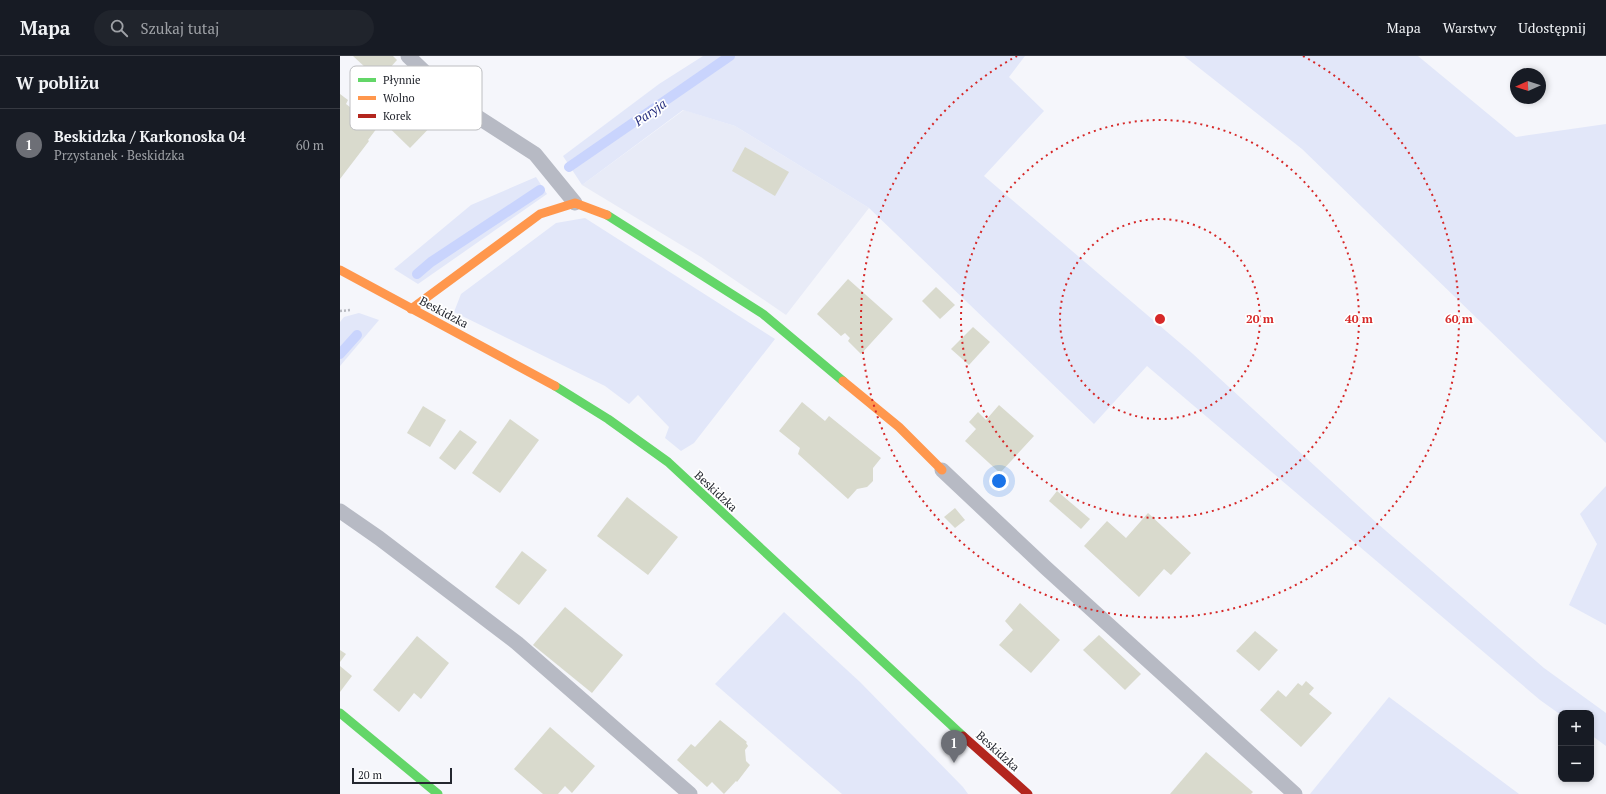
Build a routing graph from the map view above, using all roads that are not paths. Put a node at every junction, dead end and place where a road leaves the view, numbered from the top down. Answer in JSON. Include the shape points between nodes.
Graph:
{"nodes":[{"id":1,"x":408,"y":56,"type":"edge"},
{"id":2,"x":418,"y":66,"type":"edge"},
{"id":3,"x":482,"y":120,"type":"edge"},
{"id":4,"x":575,"y":203,"type":"junction"},
{"id":5,"x":341,"y":272,"type":"edge"},
{"id":6,"x":411,"y":309,"type":"junction"},
{"id":7,"x":942,"y":470,"type":"joint"},
{"id":8,"x":340,"y":511,"type":"edge"},
{"id":9,"x":340,"y":713,"type":"edge"},
{"id":10,"x":438,"y":794,"type":"edge"},
{"id":11,"x":690,"y":794,"type":"edge"},
{"id":12,"x":1028,"y":794,"type":"edge"},
{"id":13,"x":1295,"y":794,"type":"edge"}],
"edges":[{"from":1,"to":2,"type":"lane"},
{"from":3,"to":4,"type":"lane","via":[[535,154]]},
{"from":4,"to":6,"type":"street","via":[[540,214]]},
{"from":4,"to":7,"type":"street","via":[[604,213],[763,314],[899,427]]},
{"from":5,"to":6,"type":"street","name":"Beskidzka"},
{"from":6,"to":12,"type":"street","name":"Beskidzka","via":[[559,388],[668,462]]},
{"from":7,"to":13,"type":"lane"},
{"from":8,"to":11,"type":"lane","via":[[517,643]]},
{"from":9,"to":10,"type":"street"}]}
